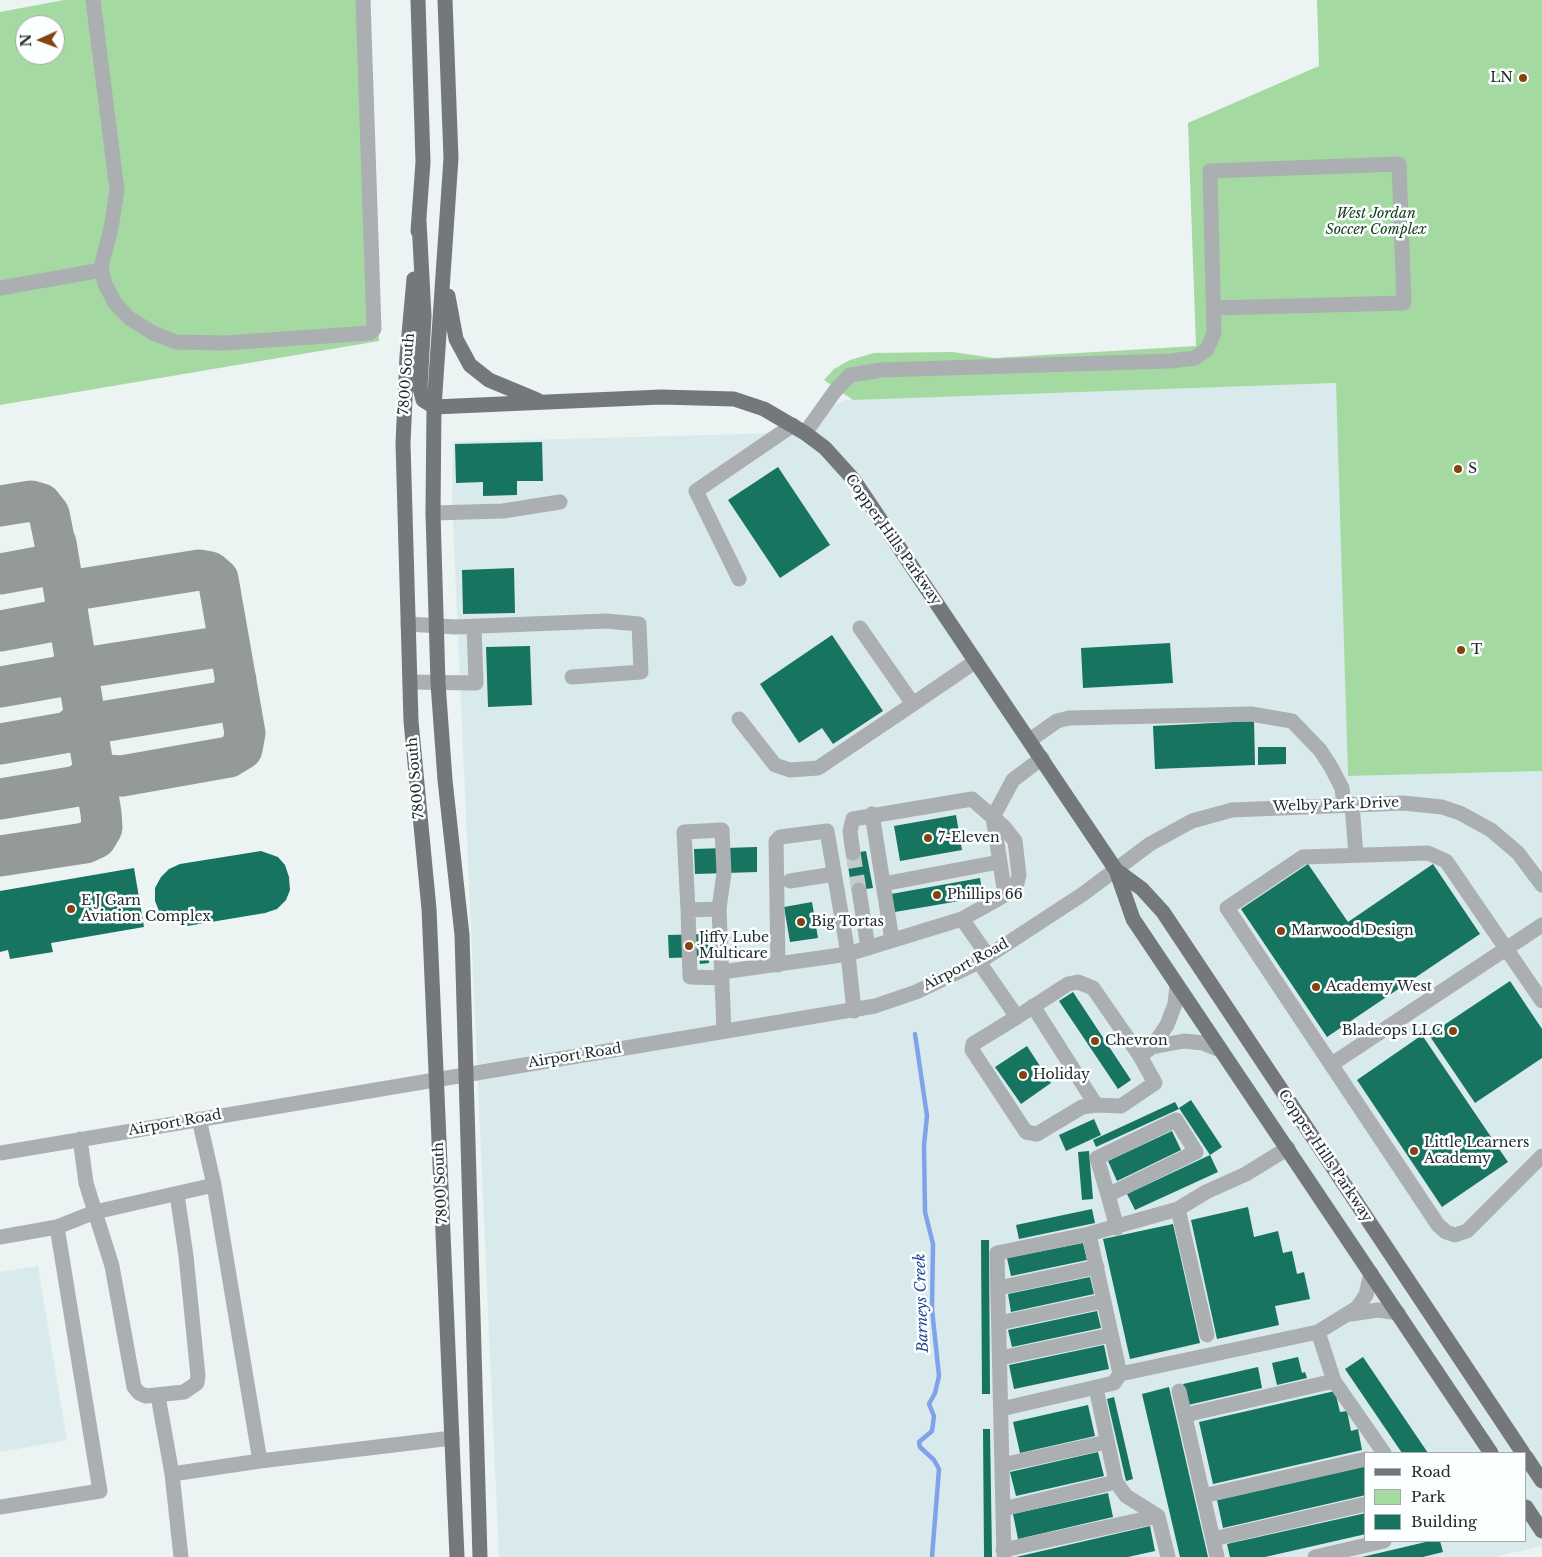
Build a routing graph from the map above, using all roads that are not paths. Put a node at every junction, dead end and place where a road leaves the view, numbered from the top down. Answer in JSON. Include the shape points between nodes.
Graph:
{"nodes":[{"id":1,"x":92,"y":0,"type":"edge"},
{"id":2,"x":363,"y":0,"type":"edge"},
{"id":3,"x":418,"y":0,"type":"edge"},
{"id":4,"x":444,"y":0,"type":"edge"},
{"id":5,"x":419,"y":221,"type":"junction"},
{"id":6,"x":102,"y":270,"type":"junction"},
{"id":7,"x":444,"y":272,"type":"junction"},
{"id":8,"x":0,"y":288,"type":"edge"},
{"id":9,"x":1215,"y":308,"type":"junction"},
{"id":10,"x":541,"y":401,"type":"junction"},
{"id":11,"x":434,"y":407,"type":"junction"},
{"id":12,"x":799,"y":429,"type":"junction"},
{"id":13,"x":560,"y":502,"type":"dead end"},
{"id":14,"x":433,"y":513,"type":"junction"},
{"id":15,"x":739,"y":578,"type":"dead end"},
{"id":16,"x":408,"y":624,"type":"junction"},
{"id":17,"x":436,"y":626,"type":"junction"},
{"id":18,"x":474,"y":626,"type":"junction"},
{"id":19,"x":860,"y":628,"type":"dead end"},
{"id":20,"x":976,"y":661,"type":"junction"},
{"id":21,"x":572,"y":677,"type":"dead end"},
{"id":22,"x":410,"y":682,"type":"junction"},
{"id":23,"x":438,"y":683,"type":"junction"},
{"id":24,"x":913,"y":704,"type":"junction"},
{"id":25,"x":739,"y":719,"type":"dead end"},
{"id":26,"x":1030,"y":740,"type":"junction"},
{"id":27,"x":1042,"y":758,"type":"junction"},
{"id":28,"x":1348,"y":804,"type":"junction"},
{"id":29,"x":872,"y":814,"type":"junction"},
{"id":30,"x":993,"y":818,"type":"junction"},
{"id":31,"x":853,"y":852,"type":"tunnel mouth"},
{"id":32,"x":1356,"y":855,"type":"junction"},
{"id":33,"x":1000,"y":862,"type":"junction"},
{"id":34,"x":1116,"y":870,"type":"junction"},
{"id":35,"x":834,"y":874,"type":"junction"},
{"id":36,"x":790,"y":881,"type":"dead end"},
{"id":37,"x":883,"y":884,"type":"junction"},
{"id":38,"x":1542,"y":884,"type":"edge"},
{"id":39,"x":859,"y":890,"type":"tunnel mouth"},
{"id":40,"x":1005,"y":896,"type":"junction"},
{"id":41,"x":719,"y":909,"type":"junction"},
{"id":42,"x":688,"y":910,"type":"junction"},
{"id":43,"x":962,"y":919,"type":"junction"},
{"id":44,"x":1542,"y":925,"type":"edge"},
{"id":45,"x":892,"y":940,"type":"junction"},
{"id":46,"x":868,"y":948,"type":"junction"},
{"id":47,"x":1506,"y":949,"type":"junction"},
{"id":48,"x":848,"y":954,"type":"junction"},
{"id":49,"x":983,"y":959,"type":"junction"},
{"id":50,"x":778,"y":965,"type":"junction"},
{"id":51,"x":722,"y":975,"type":"junction"},
{"id":52,"x":1177,"y":985,"type":"junction"},
{"id":53,"x":1542,"y":1001,"type":"edge"},
{"id":54,"x":1033,"y":1006,"type":"junction"},
{"id":55,"x":854,"y":1011,"type":"junction"},
{"id":56,"x":1017,"y":1017,"type":"junction"},
{"id":57,"x":724,"y":1032,"type":"junction"},
{"id":58,"x":1220,"y":1050,"type":"junction"},
{"id":59,"x":1146,"y":1051,"type":"junction"},
{"id":60,"x":1332,"y":1064,"type":"junction"},
{"id":61,"x":465,"y":1075,"type":"junction"},
{"id":62,"x":436,"y":1080,"type":"junction"},
{"id":63,"x":1096,"y":1105,"type":"junction"},
{"id":64,"x":199,"y":1119,"type":"junction"},
{"id":65,"x":80,"y":1139,"type":"junction"},
{"id":66,"x":1288,"y":1148,"type":"junction"},
{"id":67,"x":0,"y":1153,"type":"edge"},
{"id":68,"x":1542,"y":1156,"type":"edge"},
{"id":69,"x":214,"y":1185,"type":"junction"},
{"id":70,"x":177,"y":1194,"type":"junction"},
{"id":71,"x":1108,"y":1195,"type":"junction"},
{"id":72,"x":1178,"y":1209,"type":"junction"},
{"id":73,"x":95,"y":1212,"type":"junction"},
{"id":74,"x":57,"y":1226,"type":"junction"},
{"id":75,"x":1117,"y":1228,"type":"junction"},
{"id":76,"x":1089,"y":1234,"type":"junction"},
{"id":77,"x":0,"y":1237,"type":"edge"},
{"id":78,"x":1097,"y":1267,"type":"junction"},
{"id":79,"x":1372,"y":1273,"type":"junction"},
{"id":80,"x":998,"y":1288,"type":"junction"},
{"id":81,"x":1104,"y":1301,"type":"junction"},
{"id":82,"x":1351,"y":1314,"type":"junction"},
{"id":83,"x":1398,"y":1314,"type":"junction"},
{"id":84,"x":999,"y":1323,"type":"junction"},
{"id":85,"x":1318,"y":1332,"type":"junction"},
{"id":86,"x":1112,"y":1335,"type":"junction"},
{"id":87,"x":1207,"y":1335,"type":"dead end"},
{"id":88,"x":1000,"y":1358,"type":"junction"},
{"id":89,"x":1120,"y":1374,"type":"junction"},
{"id":90,"x":1334,"y":1381,"type":"junction"},
{"id":91,"x":1096,"y":1388,"type":"junction"},
{"id":92,"x":1179,"y":1391,"type":"dead end"},
{"id":93,"x":158,"y":1396,"type":"junction"},
{"id":94,"x":1001,"y":1409,"type":"junction"},
{"id":95,"x":1185,"y":1415,"type":"junction"},
{"id":96,"x":452,"y":1438,"type":"junction"},
{"id":97,"x":1107,"y":1442,"type":"junction"},
{"id":98,"x":1383,"y":1452,"type":"edge"},
{"id":99,"x":1489,"y":1452,"type":"edge"},
{"id":100,"x":1522,"y":1452,"type":"edge"},
{"id":101,"x":1527,"y":1458,"type":"edge"},
{"id":102,"x":1364,"y":1459,"type":"edge"},
{"id":103,"x":260,"y":1461,"type":"junction"},
{"id":104,"x":1002,"y":1465,"type":"junction"},
{"id":105,"x":172,"y":1474,"type":"junction"},
{"id":106,"x":1542,"y":1481,"type":"edge"},
{"id":107,"x":1116,"y":1482,"type":"junction"},
{"id":108,"x":1203,"y":1496,"type":"junction"},
{"id":109,"x":1364,"y":1504,"type":"edge"},
{"id":110,"x":0,"y":1507,"type":"edge"},
{"id":111,"x":1527,"y":1508,"type":"edge"},
{"id":112,"x":1003,"y":1509,"type":"junction"},
{"id":113,"x":1158,"y":1516,"type":"junction"},
{"id":114,"x":1542,"y":1531,"type":"edge"},
{"id":115,"x":1213,"y":1539,"type":"junction"},
{"id":116,"x":1380,"y":1542,"type":"edge"},
{"id":117,"x":1003,"y":1554,"type":"edge"},
{"id":118,"x":181,"y":1557,"type":"edge"},
{"id":119,"x":457,"y":1557,"type":"edge"},
{"id":120,"x":480,"y":1557,"type":"edge"},
{"id":121,"x":1166,"y":1557,"type":"edge"},
{"id":122,"x":1217,"y":1557,"type":"edge"},
{"id":123,"x":1315,"y":1557,"type":"edge"}],
"edges":[{"from":1,"to":6,"type":"street","via":[[117,190]]},
{"from":2,"to":6,"type":"street","via":[[374,329],[370,333],[225,343],[176,342],[153,333],[130,318],[115,303]]},
{"from":3,"to":5,"type":"main road","name":"7800 South","via":[[423,162]]},
{"from":4,"to":7,"type":"main road","name":"7800 South","via":[[450,158]]},
{"from":5,"to":11,"type":"main road","via":[[424,316],[420,388],[423,400]]},
{"from":5,"to":16,"type":"main road","name":"7800 South","via":[[403,443]]},
{"from":6,"to":8,"type":"street"},
{"from":7,"to":10,"type":"main road","via":[[456,339],[470,364],[489,380]]},
{"from":7,"to":11,"type":"main road","name":"7800 South"},
{"from":9,"to":9,"type":"street","via":[[1210,171],[1398,164],[1404,303]]},
{"from":9,"to":12,"type":"street","via":[[1212,342],[1202,355],[1195,358],[881,370],[850,375]]},
{"from":10,"to":11,"type":"main road","name":"Copper Hills Parkway"},
{"from":10,"to":12,"type":"main road","name":"Copper Hills Parkway","via":[[661,397],[734,399],[764,409]]},
{"from":11,"to":14,"type":"main road","name":"7800 South"},
{"from":12,"to":15,"type":"street","via":[[696,491]]},
{"from":12,"to":20,"type":"main road","name":"Copper Hills Parkway","via":[[825,448],[854,480]]},
{"from":13,"to":14,"type":"street","via":[[503,511]]},
{"from":14,"to":17,"type":"main road","name":"7800 South"},
{"from":16,"to":17,"type":"street"},
{"from":16,"to":22,"type":"main road","name":"7800 South"},
{"from":17,"to":18,"type":"street"},
{"from":17,"to":23,"type":"main road","name":"7800 South"},
{"from":18,"to":21,"type":"street","via":[[639,624],[641,672]]},
{"from":18,"to":23,"type":"street","via":[[476,683]]},
{"from":19,"to":24,"type":"street"},
{"from":20,"to":24,"type":"street"},
{"from":20,"to":26,"type":"main road","name":"Copper Hills Parkway"},
{"from":22,"to":23,"type":"street"},
{"from":22,"to":62,"type":"main road","name":"7800 South","via":[[429,909]]},
{"from":23,"to":61,"type":"main road","name":"7800 South","via":[[462,935]]},
{"from":24,"to":25,"type":"street","via":[[818,768],[790,770],[775,766]]},
{"from":26,"to":27,"type":"main road","name":"Copper Hills Parkway"},
{"from":26,"to":28,"type":"street","via":[[1057,720],[1069,718],[1251,714],[1292,722],[1320,750]]},
{"from":27,"to":30,"type":"street","via":[[1013,780]]},
{"from":27,"to":34,"type":"main road","name":"Copper Hills Parkway"},
{"from":28,"to":32,"type":"street"},
{"from":28,"to":34,"type":"street","name":"Welby Park Drive","via":[[1247,808],[1204,816],[1150,844]]},
{"from":28,"to":38,"type":"street","name":"Welby Park Drive","via":[[1423,803],[1460,813],[1506,841]]},
{"from":29,"to":30,"type":"street","via":[[972,799]]},
{"from":29,"to":31,"type":"street","via":[[851,822]]},
{"from":29,"to":37,"type":"street"},
{"from":30,"to":33,"type":"street"},
{"from":30,"to":40,"type":"street","via":[[1012,835],[1019,867],[1018,883]]},
{"from":32,"to":47,"type":"street","via":[[1428,853],[1446,862]]},
{"from":32,"to":60,"type":"street","via":[[1303,857],[1227,908]]},
{"from":33,"to":37,"type":"street"},
{"from":33,"to":40,"type":"street"},
{"from":34,"to":49,"type":"street","name":"Airport Road"},
{"from":34,"to":52,"type":"main road","name":"Copper Hills Parkway","via":[[1133,919]]},
{"from":34,"to":100,"type":"main road","name":"Copper Hills Parkway","via":[[1142,888],[1163,912]]},
{"from":35,"to":36,"type":"street"},
{"from":35,"to":48,"type":"street"},
{"from":35,"to":50,"type":"street","via":[[827,831],[780,836],[776,841]]},
{"from":37,"to":45,"type":"street"},
{"from":39,"to":46,"type":"street"},
{"from":40,"to":43,"type":"street"},
{"from":41,"to":42,"type":"street"},
{"from":41,"to":42,"type":"street","via":[[724,873],[722,830],[684,832]]},
{"from":41,"to":51,"type":"street"},
{"from":42,"to":51,"type":"street","via":[[690,977]]},
{"from":43,"to":45,"type":"street"},
{"from":43,"to":49,"type":"street"},
{"from":44,"to":47,"type":"street"},
{"from":45,"to":46,"type":"street"},
{"from":46,"to":48,"type":"street"},
{"from":47,"to":53,"type":"street"},
{"from":47,"to":60,"type":"street"},
{"from":48,"to":50,"type":"street"},
{"from":48,"to":55,"type":"street"},
{"from":49,"to":55,"type":"street","name":"Airport Road","via":[[916,992]]},
{"from":49,"to":56,"type":"street"},
{"from":50,"to":51,"type":"street"},
{"from":51,"to":57,"type":"street"},
{"from":52,"to":58,"type":"main road","name":"Copper Hills Parkway"},
{"from":52,"to":59,"type":"street","via":[[1172,1013]]},
{"from":54,"to":56,"type":"street"},
{"from":54,"to":59,"type":"street","via":[[1068,984],[1086,984]]},
{"from":54,"to":63,"type":"street"},
{"from":55,"to":57,"type":"street","name":"Airport Road"},
{"from":56,"to":63,"type":"street","via":[[973,1044],[972,1050],[1026,1132],[1037,1134],[1082,1108]]},
{"from":57,"to":61,"type":"street","name":"Airport Road"},
{"from":58,"to":59,"type":"street","via":[[1203,1043],[1184,1041]]},
{"from":58,"to":66,"type":"main road","name":"Copper Hills Parkway"},
{"from":59,"to":63,"type":"street","via":[[1153,1086],[1121,1106]]},
{"from":60,"to":68,"type":"street","via":[[1438,1225],[1451,1234],[1460,1235],[1467,1231]]},
{"from":61,"to":62,"type":"street","name":"Airport Road"},
{"from":61,"to":120,"type":"main road","name":"7800 South"},
{"from":62,"to":64,"type":"street","name":"Airport Road"},
{"from":62,"to":96,"type":"main road","name":"7800 South"},
{"from":64,"to":65,"type":"street","name":"Airport Road"},
{"from":64,"to":69,"type":"street"},
{"from":65,"to":67,"type":"street","name":"Airport Road"},
{"from":65,"to":73,"type":"street","via":[[86,1183]]},
{"from":66,"to":72,"type":"street"},
{"from":66,"to":79,"type":"main road","name":"Copper Hills Parkway"},
{"from":69,"to":70,"type":"street"},
{"from":69,"to":103,"type":"street"},
{"from":70,"to":73,"type":"street"},
{"from":70,"to":93,"type":"street","via":[[198,1376],[192,1389]]},
{"from":71,"to":71,"type":"street","via":[[1098,1158],[1176,1120],[1196,1152]]},
{"from":71,"to":75,"type":"street"},
{"from":72,"to":75,"type":"street"},
{"from":72,"to":87,"type":"street"},
{"from":73,"to":74,"type":"street"},
{"from":73,"to":93,"type":"street","via":[[112,1266],[134,1387],[138,1393]]},
{"from":74,"to":77,"type":"street"},
{"from":74,"to":110,"type":"street","via":[[100,1491]]},
{"from":75,"to":76,"type":"street"},
{"from":76,"to":78,"type":"street"},
{"from":76,"to":80,"type":"street","via":[[997,1253]]},
{"from":78,"to":80,"type":"street"},
{"from":78,"to":81,"type":"street"},
{"from":79,"to":82,"type":"street","via":[[1366,1295]]},
{"from":79,"to":83,"type":"main road","name":"Copper Hills Parkway"},
{"from":80,"to":84,"type":"street"},
{"from":81,"to":84,"type":"street"},
{"from":81,"to":86,"type":"street"},
{"from":82,"to":83,"type":"street","via":[[1378,1310]]},
{"from":82,"to":85,"type":"street"},
{"from":83,"to":99,"type":"main road","name":"Copper Hills Parkway"},
{"from":84,"to":88,"type":"street"},
{"from":85,"to":89,"type":"street"},
{"from":85,"to":90,"type":"street"},
{"from":86,"to":88,"type":"street"},
{"from":86,"to":89,"type":"street"},
{"from":88,"to":94,"type":"street"},
{"from":89,"to":91,"type":"street","via":[[1114,1383]]},
{"from":90,"to":95,"type":"street"},
{"from":90,"to":98,"type":"street"},
{"from":91,"to":94,"type":"street"},
{"from":91,"to":97,"type":"street"},
{"from":92,"to":95,"type":"street"},
{"from":93,"to":105,"type":"street"},
{"from":94,"to":104,"type":"street"},
{"from":95,"to":108,"type":"street"},
{"from":96,"to":103,"type":"street"},
{"from":96,"to":119,"type":"main road","name":"7800 South"},
{"from":97,"to":104,"type":"street"},
{"from":97,"to":107,"type":"street"},
{"from":101,"to":106,"type":"main road"},
{"from":102,"to":108,"type":"street"},
{"from":103,"to":105,"type":"street"},
{"from":104,"to":112,"type":"street"},
{"from":105,"to":118,"type":"street"},
{"from":107,"to":112,"type":"street"},
{"from":107,"to":113,"type":"street","via":[[1126,1496]]},
{"from":108,"to":115,"type":"street"},
{"from":109,"to":115,"type":"street"},
{"from":111,"to":114,"type":"main road"},
{"from":112,"to":117,"type":"street"},
{"from":113,"to":117,"type":"street"},
{"from":113,"to":121,"type":"street"},
{"from":115,"to":122,"type":"street"},
{"from":116,"to":123,"type":"street"}]}
